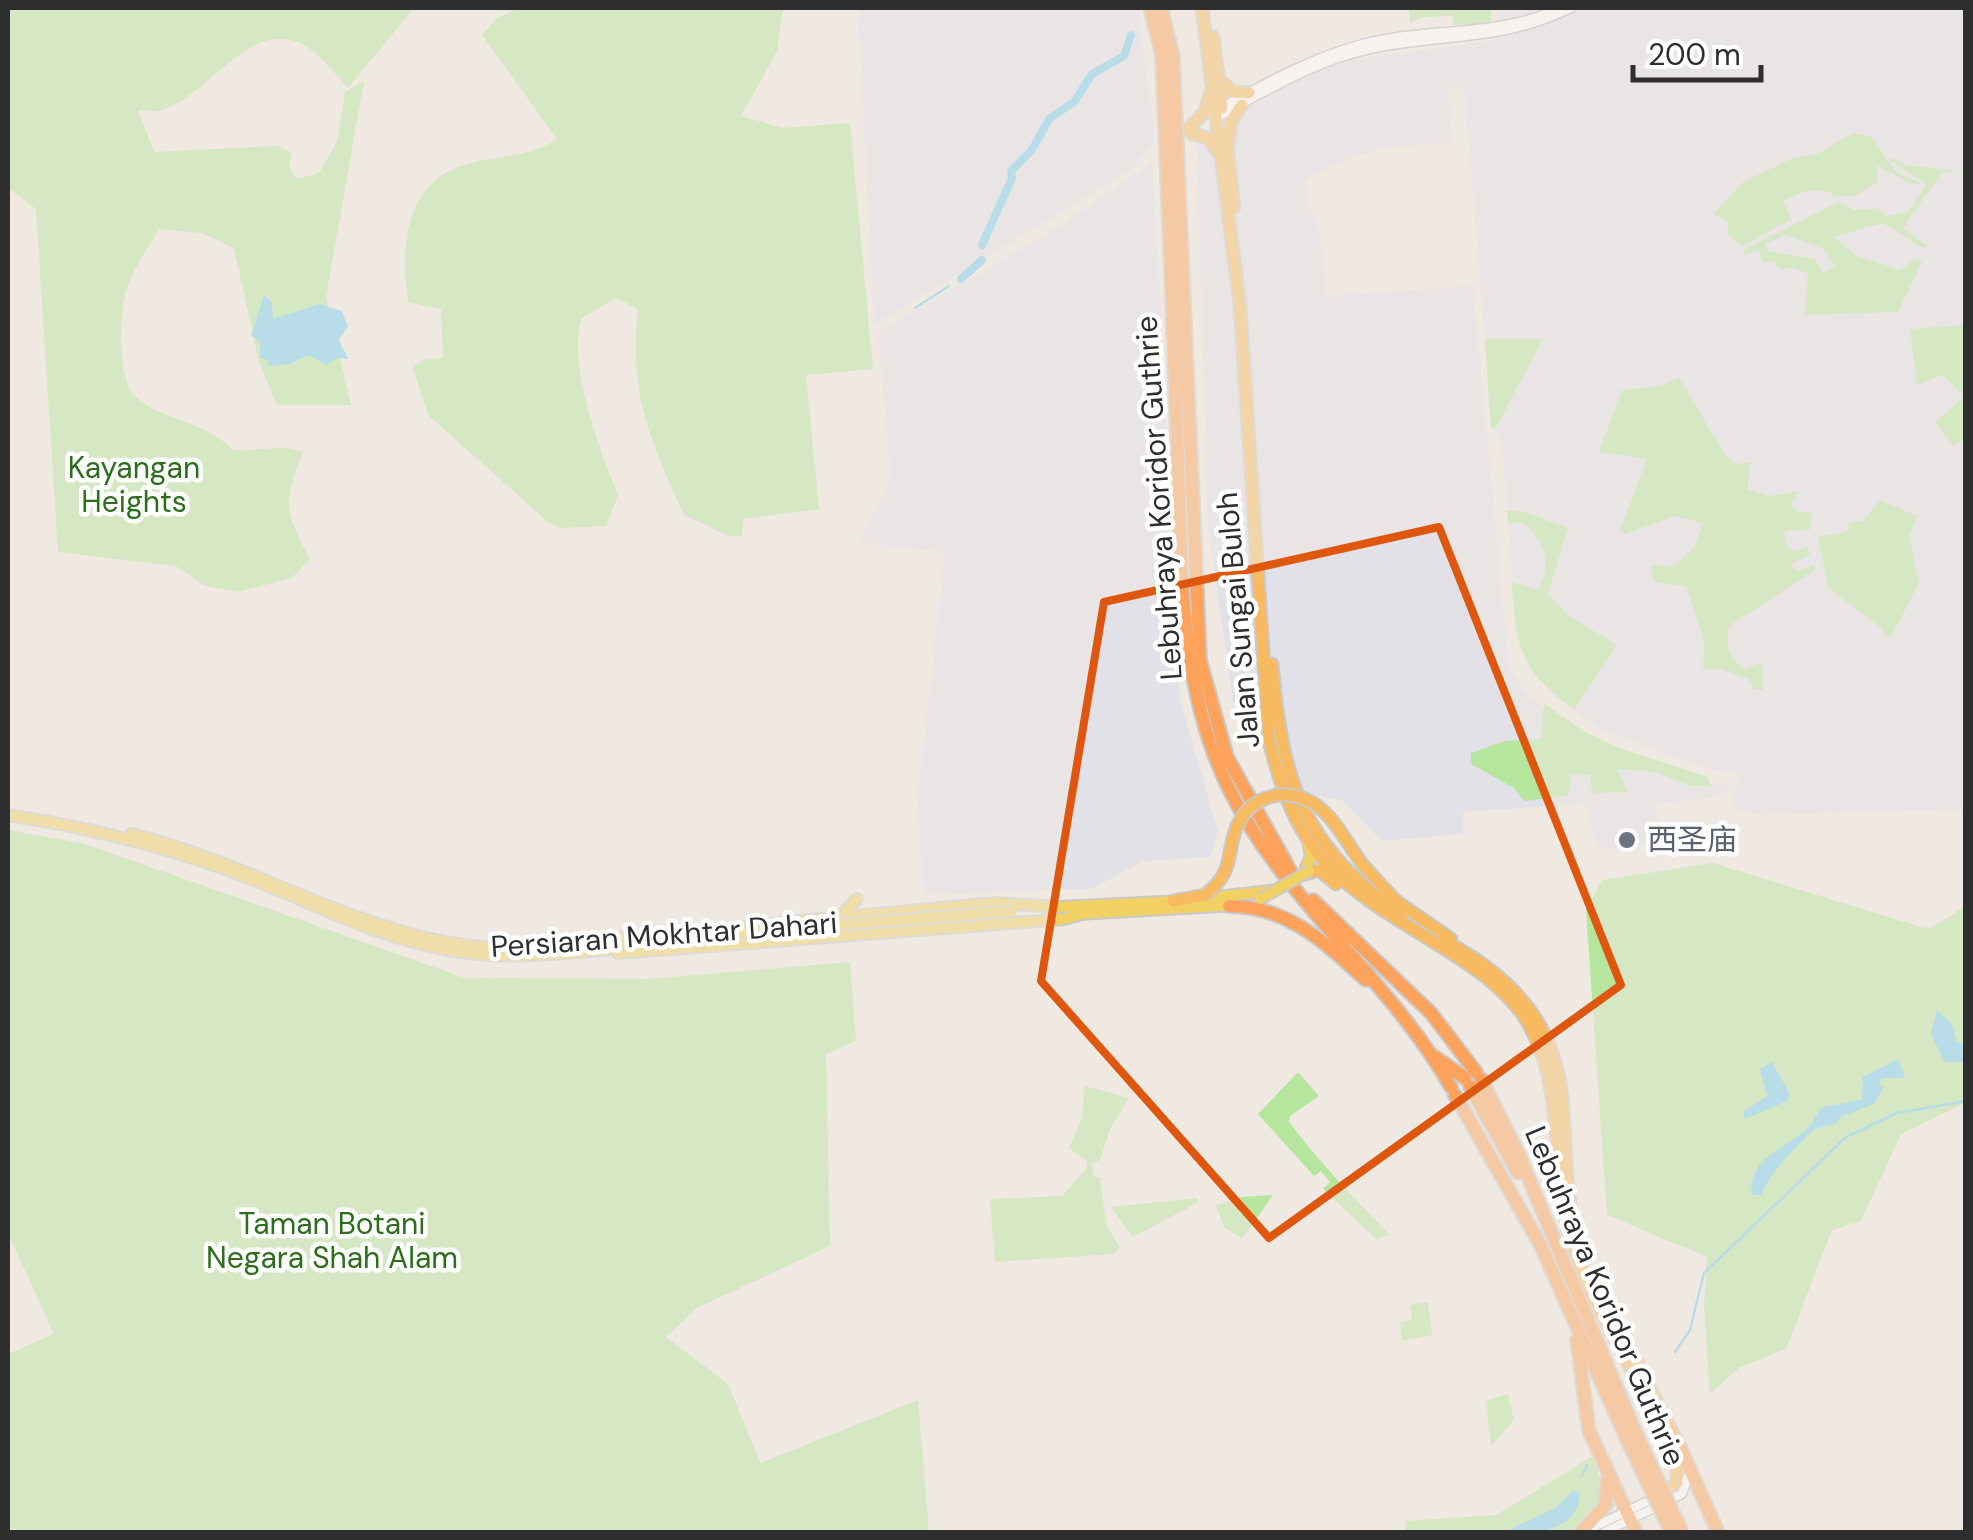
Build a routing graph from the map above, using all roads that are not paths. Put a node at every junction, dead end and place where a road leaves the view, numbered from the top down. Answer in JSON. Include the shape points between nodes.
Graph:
{"nodes":[{"id":1,"x":1150,"y":8,"type":"edge"},
{"id":2,"x":1162,"y":8,"type":"edge"},
{"id":3,"x":1206,"y":8,"type":"edge"},
{"id":4,"x":1558,"y":8,"type":"edge"},
{"id":5,"x":1572,"y":8,"type":"edge"},
{"id":6,"x":1167,"y":56,"type":"junction"},
{"id":7,"x":1218,"y":77,"type":"junction"},
{"id":8,"x":1211,"y":89,"type":"junction"},
{"id":9,"x":1245,"y":99,"type":"junction"},
{"id":10,"x":1219,"y":113,"type":"junction"},
{"id":11,"x":1223,"y":150,"type":"junction"},
{"id":12,"x":1175,"y":220,"type":"junction"},
{"id":13,"x":8,"y":812,"type":"edge"},
{"id":14,"x":1313,"y":827,"type":"junction"},
{"id":15,"x":1308,"y":841,"type":"junction"},
{"id":16,"x":1321,"y":858,"type":"junction"},
{"id":17,"x":1307,"y":872,"type":"junction"},
{"id":18,"x":1349,"y":890,"type":"junction"},
{"id":19,"x":1259,"y":897,"type":"junction"},
{"id":20,"x":1173,"y":901,"type":"junction"},
{"id":21,"x":1229,"y":906,"type":"junction"},
{"id":22,"x":1062,"y":907,"type":"junction"},
{"id":23,"x":883,"y":912,"type":"junction"},
{"id":24,"x":1012,"y":913,"type":"junction"},
{"id":25,"x":1082,"y":914,"type":"junction"},
{"id":26,"x":835,"y":919,"type":"junction"},
{"id":27,"x":819,"y":940,"type":"junction"},
{"id":28,"x":582,"y":949,"type":"junction"},
{"id":29,"x":1492,"y":967,"type":"junction"},
{"id":30,"x":1389,"y":994,"type":"junction"},
{"id":31,"x":1433,"y":1056,"type":"junction"},
{"id":32,"x":1473,"y":1079,"type":"junction"},
{"id":33,"x":1541,"y":1246,"type":"junction"},
{"id":34,"x":1574,"y":1322,"type":"junction"},
{"id":35,"x":1629,"y":1431,"type":"junction"},
{"id":36,"x":1680,"y":1448,"type":"junction"},
{"id":37,"x":1602,"y":1461,"type":"junction"},
{"id":38,"x":1686,"y":1488,"type":"junction"},
{"id":39,"x":1657,"y":1496,"type":"junction"},
{"id":40,"x":1708,"y":1510,"type":"junction"},
{"id":41,"x":1631,"y":1522,"type":"edge"},
{"id":42,"x":1583,"y":1532,"type":"edge"},
{"id":43,"x":1604,"y":1532,"type":"edge"},
{"id":44,"x":1671,"y":1532,"type":"edge"},
{"id":45,"x":1682,"y":1532,"type":"edge"},
{"id":46,"x":1718,"y":1532,"type":"edge"}],
"edges":[{"from":1,"to":6,"type":"highway","name":"Lebuhraya Koridor Guthrie"},
{"from":2,"to":6,"type":"highway","name":"Lebuhraya Koridor Guthrie"},
{"from":3,"to":7,"type":"highway","name":"Jalan Sungai Buloh"},
{"from":3,"to":8,"type":"highway","name":"Jalan Sungai Buloh"},
{"from":4,"to":9,"type":"main road","via":[[1507,27],[1362,44],[1296,67]]},
{"from":5,"to":9,"type":"main road","via":[[1509,33],[1364,50]]},
{"from":6,"to":12,"type":"highway","name":"Lebuhraya Koridor Guthrie"},
{"from":7,"to":9,"type":"highway"},
{"from":7,"to":10,"type":"highway","name":"Jalan Sungai Buloh"},
{"from":8,"to":10,"type":"highway","name":"Jalan Sungai Buloh"},
{"from":8,"to":11,"type":"highway","via":[[1205,112],[1190,130]]},
{"from":9,"to":10,"type":"main road"},
{"from":9,"to":11,"type":"highway"},
{"from":10,"to":11,"type":"highway","name":"Jalan Sungai Buloh"},
{"from":11,"to":14,"type":"highway","name":"Jalan Sungai Buloh","via":[[1248,322],[1279,737],[1290,782]]},
{"from":11,"to":15,"type":"highway","name":"Jalan Sungai Buloh","via":[[1270,740],[1284,796]]},
{"from":12,"to":30,"type":"highway","name":"Lebuhraya Koridor Guthrie","via":[[1184,598],[1201,713],[1228,789],[1270,860]]},
{"from":12,"to":32,"type":"highway","name":"Lebuhraya Koridor Guthrie","via":[[1200,660],[1227,757],[1282,861],[1315,903],[1431,1013]]},
{"from":13,"to":28,"type":"main road","name":"Persiaran Mokhtar Dahari","via":[[181,847],[418,936],[476,947]]},
{"from":14,"to":16,"type":"highway"},
{"from":14,"to":29,"type":"highway","name":"Jalan Sungai Buloh","via":[[1374,896]]},
{"from":15,"to":16,"type":"highway","name":"Jalan Sungai Buloh"},
{"from":15,"to":17,"type":"main road"},
{"from":16,"to":17,"type":"main road","name":"Persiaran Mokhtar Dahari"},
{"from":16,"to":18,"type":"highway","name":"Jalan Sungai Buloh"},
{"from":17,"to":18,"type":"highway","via":[[1321,871]]},
{"from":17,"to":19,"type":"main road","name":"Persiaran Mokhtar Dahari","bridge":true},
{"from":18,"to":39,"type":"highway","name":"Jalan Sungai Buloh","via":[[1465,962],[1508,998],[1533,1034],[1552,1090],[1560,1196],[1574,1252],[1676,1463],[1677,1482]]},
{"from":19,"to":20,"type":"main road","name":"Persiaran Mokhtar Dahari"},
{"from":19,"to":21,"type":"main road","name":"Persiaran Mokhtar Dahari"},
{"from":20,"to":22,"type":"main road","name":"Persiaran Mokhtar Dahari"},
{"from":20,"to":29,"type":"highway","bridge":true,"via":[[1205,894],[1230,868],[1239,821],[1269,796],[1292,796],[1317,804],[1363,865],[1412,913]]},
{"from":21,"to":25,"type":"main road","name":"Persiaran Mokhtar Dahari"},
{"from":21,"to":30,"type":"highway","via":[[1274,912],[1303,926]]},
{"from":22,"to":23,"type":"main road","via":[[995,903]]},
{"from":22,"to":24,"type":"main road","name":"Persiaran Mokhtar Dahari"},
{"from":23,"to":26,"type":"main road"},
{"from":23,"to":26,"type":"main road","via":[[859,898]]},
{"from":24,"to":25,"type":"main road","name":"Persiaran Mokhtar Dahari"},
{"from":24,"to":28,"type":"main road","name":"Persiaran Mokhtar Dahari","bridge":true},
{"from":25,"to":27,"type":"main road"},
{"from":26,"to":27,"type":"main road","via":[[844,928],[841,935]]},
{"from":26,"to":28,"type":"main road","via":[[606,939]]},
{"from":27,"to":28,"type":"main road"},
{"from":29,"to":36,"type":"highway","name":"Jalan Sungai Buloh","via":[[1530,1008],[1550,1051],[1561,1087],[1569,1198],[1581,1250]]},
{"from":30,"to":31,"type":"highway","name":"Lebuhraya Koridor Guthrie"},
{"from":31,"to":32,"type":"highway"},
{"from":31,"to":33,"type":"highway","name":"Lebuhraya Koridor Guthrie"},
{"from":32,"to":33,"type":"highway","via":[[1539,1220]]},
{"from":32,"to":35,"type":"highway","name":"Lebuhraya Koridor Guthrie","via":[[1518,1153]]},
{"from":33,"to":34,"type":"highway","name":"Lebuhraya Koridor Guthrie"},
{"from":34,"to":35,"type":"highway","name":"Lebuhraya Koridor Guthrie"},
{"from":34,"to":37,"type":"highway","via":[[1584,1412]]},
{"from":35,"to":44,"type":"highway","name":"Lebuhraya Koridor Guthrie","bridge":true},
{"from":35,"to":45,"type":"highway","name":"Lebuhraya Koridor Guthrie","bridge":true},
{"from":36,"to":38,"type":"main road"},
{"from":36,"to":40,"type":"highway"},
{"from":37,"to":41,"type":"highway"},
{"from":37,"to":42,"type":"highway","via":[[1608,1499]]},
{"from":38,"to":39,"type":"main road"},
{"from":38,"to":40,"type":"main road"},
{"from":38,"to":41,"type":"main road"},
{"from":39,"to":41,"type":"main road"},
{"from":40,"to":46,"type":"highway"},
{"from":41,"to":42,"type":"main road"},
{"from":41,"to":43,"type":"main road"}]}
